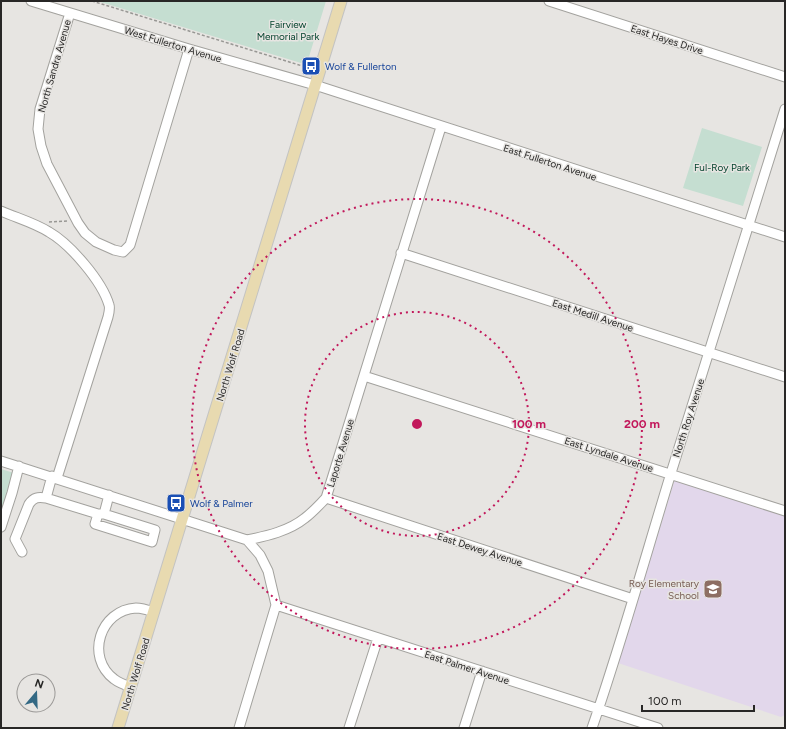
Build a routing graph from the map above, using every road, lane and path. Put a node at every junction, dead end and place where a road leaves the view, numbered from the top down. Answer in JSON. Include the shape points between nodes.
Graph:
{"nodes":[{"id":1,"x":31,"y":1,"type":"edge"},
{"id":2,"x":92,"y":1,"type":"edge"},
{"id":3,"x":341,"y":1,"type":"edge"},
{"id":4,"x":549,"y":1,"type":"edge"},
{"id":5,"x":70,"y":13,"type":"junction"},
{"id":6,"x":190,"y":49,"type":"junction"},
{"id":7,"x":311,"y":69,"type":"dead end"},
{"id":8,"x":785,"y":77,"type":"edge"},
{"id":9,"x":315,"y":85,"type":"junction"},
{"id":10,"x":785,"y":109,"type":"edge"},
{"id":11,"x":441,"y":127,"type":"junction"},
{"id":12,"x":1,"y":211,"type":"edge"},
{"id":13,"x":77,"y":220,"type":"junction"},
{"id":14,"x":36,"y":226,"type":"junction"},
{"id":15,"x":750,"y":226,"type":"junction"},
{"id":16,"x":785,"y":237,"type":"edge"},
{"id":17,"x":402,"y":253,"type":"junction"},
{"id":18,"x":709,"y":352,"type":"junction"},
{"id":19,"x":364,"y":376,"type":"junction"},
{"id":20,"x":785,"y":377,"type":"edge"},
{"id":21,"x":1,"y":461,"type":"edge"},
{"id":22,"x":19,"y":466,"type":"junction"},
{"id":23,"x":671,"y":474,"type":"junction"},
{"id":24,"x":54,"y":477,"type":"junction"},
{"id":25,"x":109,"y":496,"type":"junction"},
{"id":26,"x":46,"y":498,"type":"junction"},
{"id":27,"x":326,"y":498,"type":"junction"},
{"id":28,"x":785,"y":511,"type":"edge"},
{"id":29,"x":101,"y":514,"type":"junction"},
{"id":30,"x":183,"y":520,"type":"junction"},
{"id":31,"x":1,"y":527,"type":"edge"},
{"id":32,"x":247,"y":540,"type":"junction"},
{"id":33,"x":22,"y":552,"type":"dead end"},
{"id":34,"x":633,"y":599,"type":"junction"},
{"id":35,"x":276,"y":605,"type":"junction"},
{"id":36,"x":154,"y":612,"type":"junction"},
{"id":37,"x":378,"y":638,"type":"junction"},
{"id":38,"x":482,"y":672,"type":"junction"},
{"id":39,"x":131,"y":687,"type":"junction"},
{"id":40,"x":599,"y":709,"type":"junction"},
{"id":41,"x":118,"y":728,"type":"edge"},
{"id":42,"x":239,"y":728,"type":"edge"},
{"id":43,"x":349,"y":728,"type":"edge"},
{"id":44,"x":464,"y":728,"type":"edge"},
{"id":45,"x":592,"y":728,"type":"edge"},
{"id":46,"x":658,"y":728,"type":"edge"}],
"edges":[{"from":1,"to":5,"type":"street","name":"West Fullerton Avenue"},
{"from":2,"to":7,"type":"path"},
{"from":3,"to":9,"type":"main road","name":"North Wolf Road"},
{"from":4,"to":8,"type":"street","name":"East Hayes Drive"},
{"from":5,"to":6,"type":"street","name":"West Fullerton Avenue"},
{"from":5,"to":13,"type":"street","name":"North Sandra Avenue","via":[[40,109],[38,129],[47,164]]},
{"from":6,"to":9,"type":"street","name":"West Fullerton Avenue"},
{"from":6,"to":13,"type":"street","name":"North Sandra Avenue","via":[[130,244],[123,252],[96,242],[85,233]]},
{"from":9,"to":11,"type":"street","name":"East Fullerton Avenue"},
{"from":9,"to":30,"type":"main road","name":"North Wolf Road"},
{"from":10,"to":15,"type":"street","name":"North Roy Avenue"},
{"from":11,"to":15,"type":"street","name":"East Fullerton Avenue"},
{"from":11,"to":17,"type":"street","name":"Laporte Avenue"},
{"from":12,"to":14,"type":"street"},
{"from":13,"to":14,"type":"path","via":[[38,222]]},
{"from":14,"to":24,"type":"street","via":[[60,238],[76,255],[90,271],[109,306],[108,317]]},
{"from":15,"to":16,"type":"street","name":"East Fullerton Avenue"},
{"from":15,"to":18,"type":"street","name":"North Roy Avenue"},
{"from":17,"to":18,"type":"street","name":"East Medill Avenue"},
{"from":17,"to":19,"type":"street","name":"Laporte Avenue"},
{"from":18,"to":20,"type":"street","name":"East Medill Avenue"},
{"from":18,"to":23,"type":"street","name":"North Roy Avenue"},
{"from":19,"to":23,"type":"street","name":"East Lyndale Avenue"},
{"from":19,"to":27,"type":"street","name":"Laporte Avenue"},
{"from":21,"to":22,"type":"street"},
{"from":22,"to":24,"type":"street"},
{"from":22,"to":31,"type":"street"},
{"from":23,"to":28,"type":"street","name":"East Lyndale Avenue"},
{"from":23,"to":34,"type":"street","name":"North Roy Avenue"},
{"from":24,"to":25,"type":"street"},
{"from":24,"to":26,"type":"street"},
{"from":25,"to":29,"type":"street"},
{"from":25,"to":30,"type":"street"},
{"from":26,"to":29,"type":"street"},
{"from":26,"to":33,"type":"street","via":[[37,497],[29,504],[15,539]]},
{"from":27,"to":32,"type":"street","name":"Laporte Avenue","via":[[305,518],[286,529]]},
{"from":27,"to":34,"type":"street","name":"East Dewey Avenue"},
{"from":29,"to":29,"type":"street","via":[[155,530],[152,542],[95,524]]},
{"from":30,"to":32,"type":"street"},
{"from":30,"to":36,"type":"main road","name":"North Wolf Road"},
{"from":32,"to":35,"type":"street","via":[[260,555],[268,571]]},
{"from":34,"to":40,"type":"street","name":"North Roy Avenue"},
{"from":35,"to":37,"type":"street","name":"East Palmer Avenue"},
{"from":35,"to":42,"type":"street"},
{"from":36,"to":39,"type":"main road","name":"North Wolf Road"},
{"from":36,"to":39,"type":"street","via":[[136,608],[123,611],[111,618],[102,629],[98,649],[104,669],[113,679]]},
{"from":37,"to":38,"type":"street","name":"East Palmer Avenue"},
{"from":37,"to":43,"type":"street"},
{"from":38,"to":40,"type":"street","name":"East Palmer Avenue"},
{"from":38,"to":44,"type":"street"},
{"from":39,"to":41,"type":"main road","name":"North Wolf Road"},
{"from":40,"to":45,"type":"street","name":"North Roy Avenue"},
{"from":40,"to":46,"type":"street","name":"East Palmer Avenue"}]}
